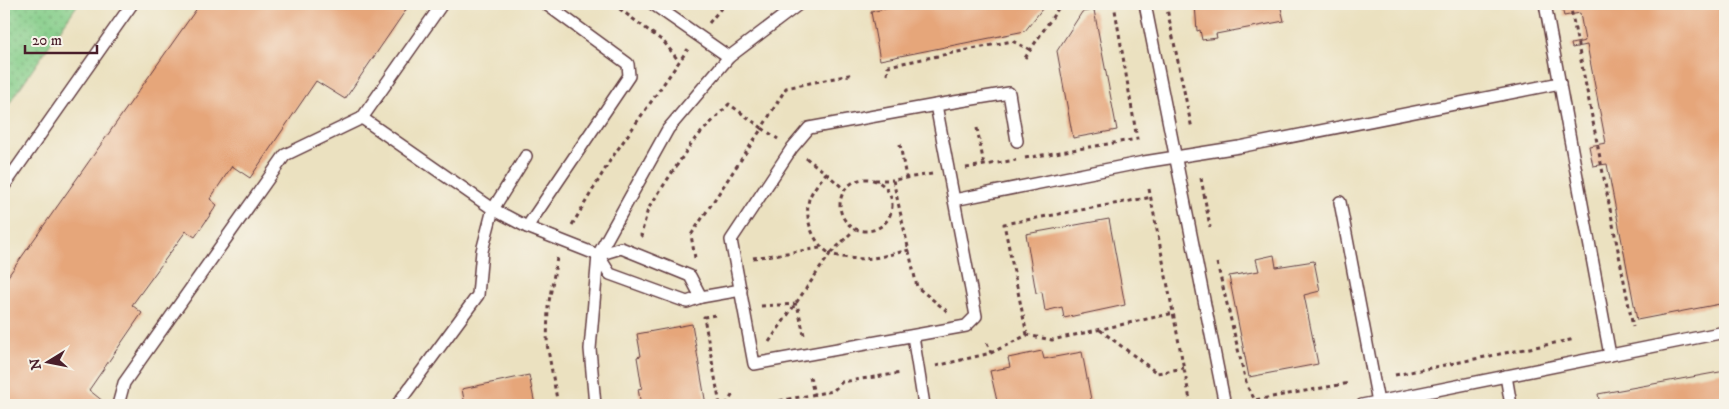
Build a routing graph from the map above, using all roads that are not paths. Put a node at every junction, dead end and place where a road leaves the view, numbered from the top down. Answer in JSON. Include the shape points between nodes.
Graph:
{"nodes":[{"id":1,"x":132,"y":4,"type":"edge"},
{"id":2,"x":442,"y":4,"type":"edge"},
{"id":3,"x":546,"y":4,"type":"edge"},
{"id":4,"x":653,"y":4,"type":"edge"},
{"id":5,"x":799,"y":4,"type":"edge"},
{"id":6,"x":1145,"y":4,"type":"edge"},
{"id":7,"x":1545,"y":4,"type":"edge"},
{"id":8,"x":729,"y":58,"type":"junction"},
{"id":9,"x":1560,"y":83,"type":"junction"},
{"id":10,"x":936,"y":106,"type":"junction"},
{"id":11,"x":362,"y":118,"type":"junction"},
{"id":12,"x":1017,"y":140,"type":"dead end"},
{"id":13,"x":526,"y":156,"type":"dead end"},
{"id":14,"x":1175,"y":158,"type":"junction"},
{"id":15,"x":4,"y":186,"type":"edge"},
{"id":16,"x":954,"y":200,"type":"junction"},
{"id":17,"x":1340,"y":202,"type":"dead end"},
{"id":18,"x":493,"y":209,"type":"junction"},
{"id":19,"x":527,"y":227,"type":"junction"},
{"id":20,"x":598,"y":255,"type":"junction"},
{"id":21,"x":741,"y":290,"type":"junction"},
{"id":22,"x":701,"y":297,"type":"junction"},
{"id":23,"x":1725,"y":332,"type":"edge"},
{"id":24,"x":912,"y":336,"type":"junction"},
{"id":25,"x":1610,"y":355,"type":"junction"},
{"id":26,"x":1506,"y":376,"type":"junction"},
{"id":27,"x":1378,"y":402,"type":"junction"},
{"id":28,"x":118,"y":405,"type":"edge"},
{"id":29,"x":397,"y":405,"type":"edge"},
{"id":30,"x":595,"y":405,"type":"edge"},
{"id":31,"x":924,"y":405,"type":"edge"},
{"id":32,"x":1225,"y":405,"type":"edge"},
{"id":33,"x":1362,"y":405,"type":"edge"},
{"id":34,"x":1511,"y":405,"type":"edge"}],
"edges":[{"from":1,"to":15,"type":"lane"},
{"from":2,"to":11,"type":"lane"},
{"from":3,"to":19,"type":"lane","via":[[628,64],[629,76]]},
{"from":4,"to":8,"type":"lane"},
{"from":5,"to":8,"type":"lane"},
{"from":6,"to":14,"type":"lane"},
{"from":7,"to":9,"type":"lane"},
{"from":8,"to":20,"type":"lane","via":[[668,129]]},
{"from":9,"to":14,"type":"lane"},
{"from":9,"to":25,"type":"lane"},
{"from":10,"to":12,"type":"lane","via":[[1009,93]]},
{"from":10,"to":16,"type":"lane"},
{"from":10,"to":21,"type":"lane","via":[[809,128],[792,148],[731,240]]},
{"from":11,"to":18,"type":"lane"},
{"from":11,"to":28,"type":"lane","via":[[285,155],[124,383]]},
{"from":13,"to":18,"type":"lane"},
{"from":14,"to":16,"type":"lane"},
{"from":14,"to":32,"type":"lane"},
{"from":16,"to":24,"type":"lane","via":[[976,316],[966,326]]},
{"from":17,"to":27,"type":"lane"},
{"from":18,"to":19,"type":"lane"},
{"from":18,"to":29,"type":"lane","via":[[482,251],[478,295]]},
{"from":19,"to":20,"type":"lane"},
{"from":20,"to":22,"type":"lane","via":[[610,274],[687,302]]},
{"from":20,"to":22,"type":"lane","via":[[620,248],[690,276]]},
{"from":20,"to":30,"type":"lane","via":[[590,350]]},
{"from":21,"to":22,"type":"lane"},
{"from":21,"to":24,"type":"lane","via":[[754,364]]},
{"from":23,"to":25,"type":"lane"},
{"from":24,"to":31,"type":"lane"},
{"from":25,"to":26,"type":"lane"},
{"from":26,"to":27,"type":"lane"},
{"from":26,"to":34,"type":"lane"},
{"from":27,"to":33,"type":"lane"}]}
